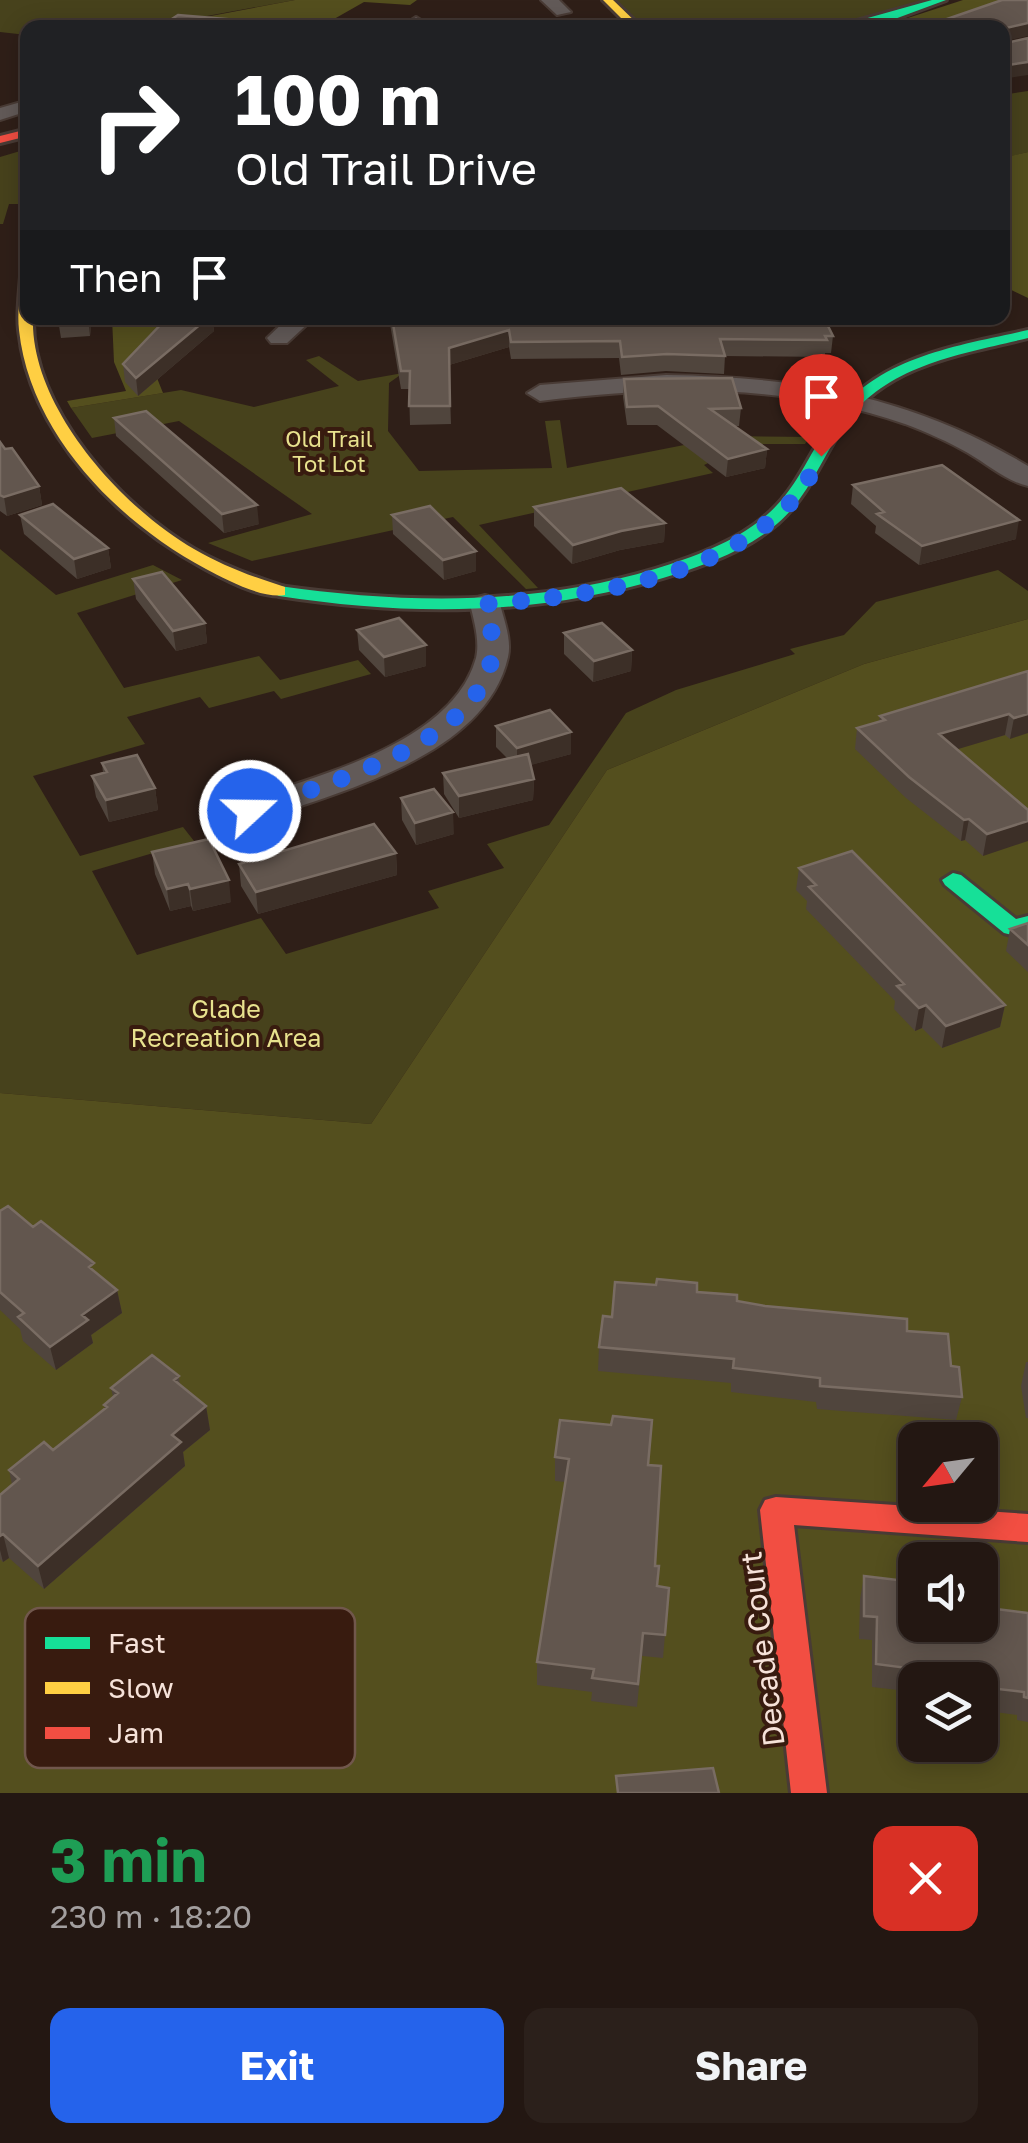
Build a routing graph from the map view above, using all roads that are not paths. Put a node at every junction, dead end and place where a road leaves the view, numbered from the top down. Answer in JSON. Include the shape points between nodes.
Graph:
{"nodes":[{"id":1,"x":608,"y":0,"type":"edge"},
{"id":2,"x":941,"y":0,"type":"edge"},
{"id":3,"x":629,"y":20,"type":"edge"},
{"id":4,"x":874,"y":20,"type":"edge"},
{"id":5,"x":20,"y":291,"type":"edge"},
{"id":6,"x":294,"y":325,"type":"edge"},
{"id":7,"x":1028,"y":333,"type":"edge"},
{"id":8,"x":280,"y":338,"type":"dead end"},
{"id":9,"x":540,"y":393,"type":"dead end"},
{"id":10,"x":854,"y":401,"type":"junction"},
{"id":11,"x":1028,"y":478,"type":"edge"},
{"id":12,"x":485,"y":604,"type":"junction"},
{"id":13,"x":250,"y":811,"type":"dead end"},
{"id":14,"x":952,"y":880,"type":"dead end"},
{"id":15,"x":1028,"y":923,"type":"edge"},
{"id":16,"x":1028,"y":1528,"type":"edge"},
{"id":17,"x":810,"y":1793,"type":"edge"}],
"edges":[{"from":1,"to":3,"type":"street"},
{"from":2,"to":4,"type":"street"},
{"from":5,"to":12,"type":"street","via":[[11,321],[34,404],[66,450],[146,530],[210,568],[278,591],[378,606]]},
{"from":6,"to":8,"type":"street"},
{"from":7,"to":10,"type":"street","via":[[920,363]]},
{"from":9,"to":10,"type":"street","via":[[692,382]]},
{"from":10,"to":11,"type":"street","via":[[942,430]]},
{"from":10,"to":12,"type":"street","via":[[804,486],[732,545],[599,590]]},
{"from":12,"to":13,"type":"street","via":[[493,652],[487,675],[454,720],[378,762]]},
{"from":14,"to":15,"type":"street","via":[[1012,928]]},
{"from":16,"to":17,"type":"street","name":"Decade Court","via":[[776,1510]]}]}
